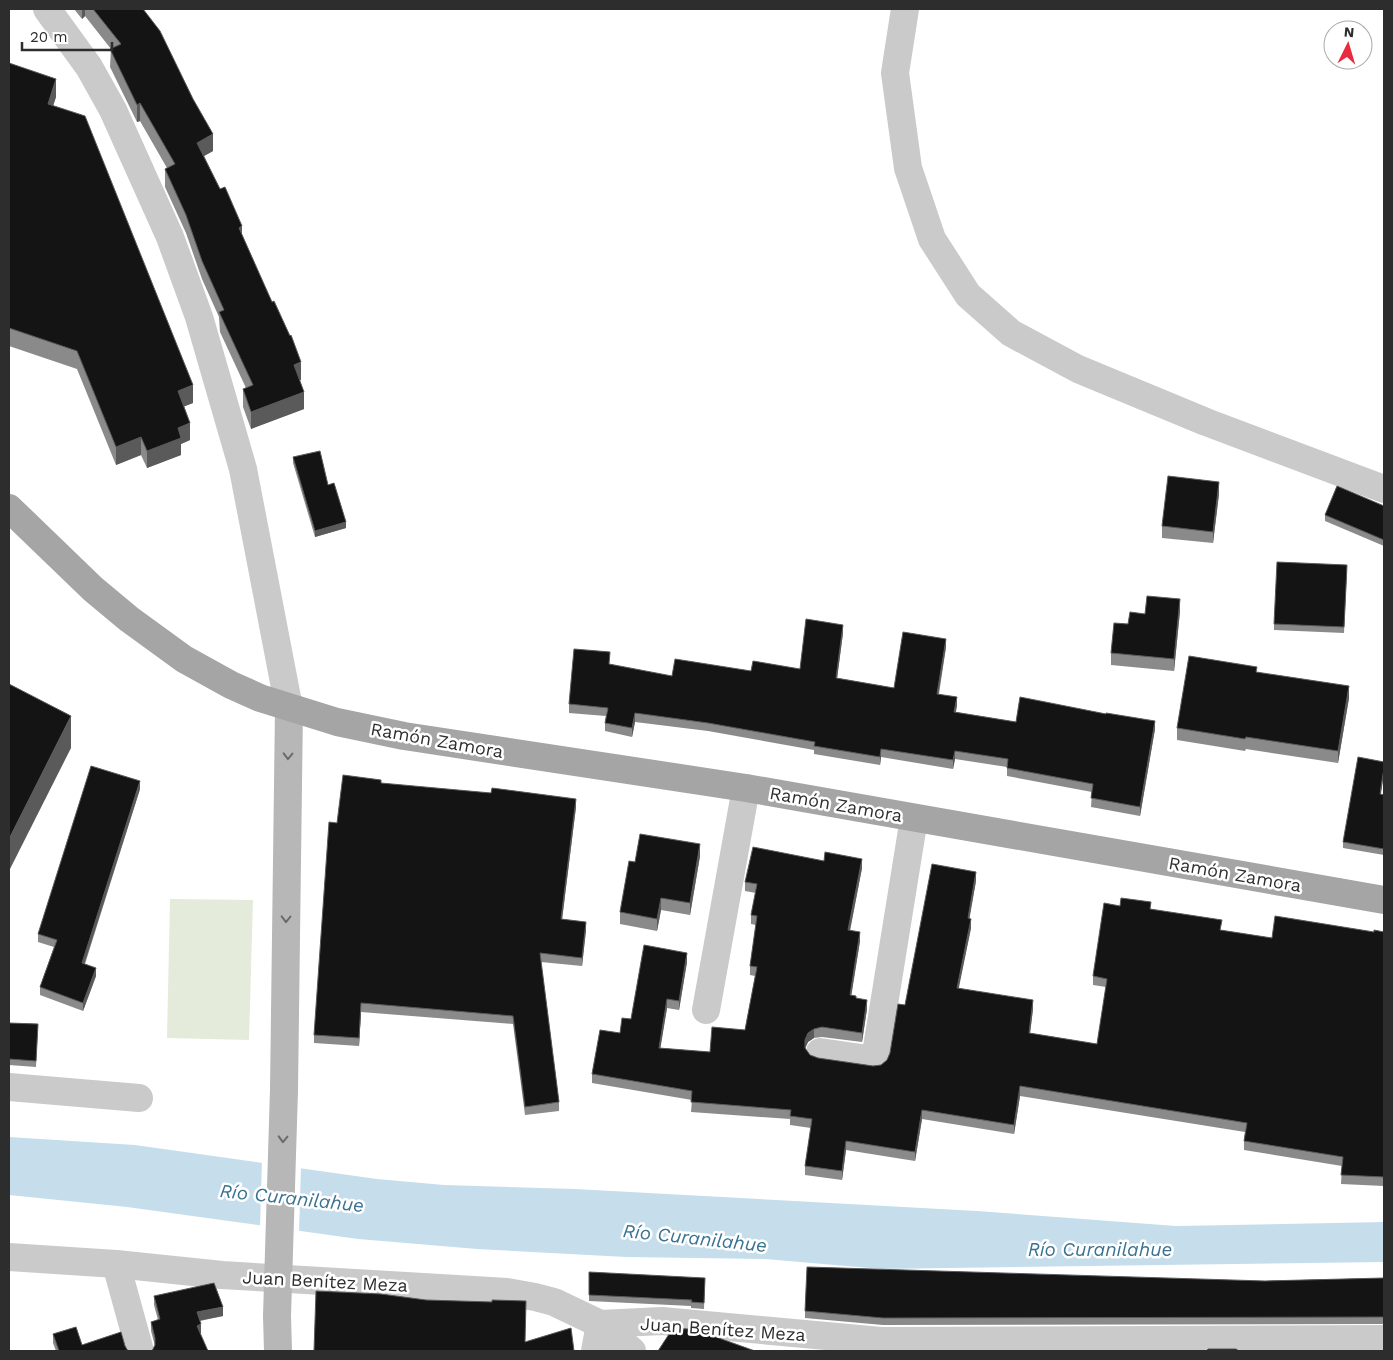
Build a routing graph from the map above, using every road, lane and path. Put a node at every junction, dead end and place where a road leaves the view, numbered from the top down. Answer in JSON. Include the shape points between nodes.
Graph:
{"nodes":[{"id":1,"x":48,"y":9,"type":"edge"},
{"id":2,"x":905,"y":9,"type":"edge"},
{"id":3,"x":1384,"y":489,"type":"edge"},
{"id":4,"x":9,"y":508,"type":"edge"},
{"id":5,"x":289,"y":708,"type":"junction"},
{"id":6,"x":746,"y":788,"type":"junction"},
{"id":7,"x":914,"y":818,"type":"junction"},
{"id":8,"x":1384,"y":900,"type":"edge"},
{"id":9,"x":706,"y":1010,"type":"dead end"},
{"id":10,"x":820,"y":1052,"type":"dead end"},
{"id":11,"x":9,"y":1087,"type":"edge"},
{"id":12,"x":139,"y":1098,"type":"dead end"},
{"id":13,"x":9,"y":1257,"type":"edge"},
{"id":14,"x":116,"y":1264,"type":"junction"},
{"id":15,"x":600,"y":1324,"type":"junction"},
{"id":16,"x":1366,"y":1343,"type":"edge"},
{"id":17,"x":140,"y":1351,"type":"edge"},
{"id":18,"x":278,"y":1351,"type":"edge"},
{"id":19,"x":594,"y":1351,"type":"edge"},
{"id":20,"x":632,"y":1351,"type":"edge"}],
"edges":[{"from":1,"to":5,"type":"street","via":[[89,67],[113,110],[170,236],[199,317],[244,469]]},
{"from":2,"to":3,"type":"street","via":[[895,73],[908,168],[932,240],[968,295],[1011,333],[1078,369],[1206,422]]},
{"from":4,"to":5,"type":"main road","name":"Ramón Zamora","via":[[93,589],[184,659],[231,685]]},
{"from":5,"to":6,"type":"main road","name":"Ramón Zamora","via":[[404,736]]},
{"from":5,"to":18,"type":"main road","one_way":true},
{"from":6,"to":7,"type":"main road","name":"Ramón Zamora"},
{"from":6,"to":9,"type":"street"},
{"from":7,"to":8,"type":"main road","name":"Ramón Zamora"},
{"from":7,"to":10,"type":"street","via":[[875,1060]]},
{"from":11,"to":12,"type":"street"},
{"from":13,"to":14,"type":"street","name":"Juan Benítez Meza"},
{"from":14,"to":15,"type":"street","name":"Juan Benítez Meza","via":[[222,1275],[506,1292],[554,1302]]},
{"from":14,"to":17,"type":"street"},
{"from":15,"to":16,"type":"street","name":"Juan Benítez Meza","via":[[662,1321],[881,1341]]},
{"from":15,"to":19,"type":"street"},
{"from":15,"to":20,"type":"street"}]}
